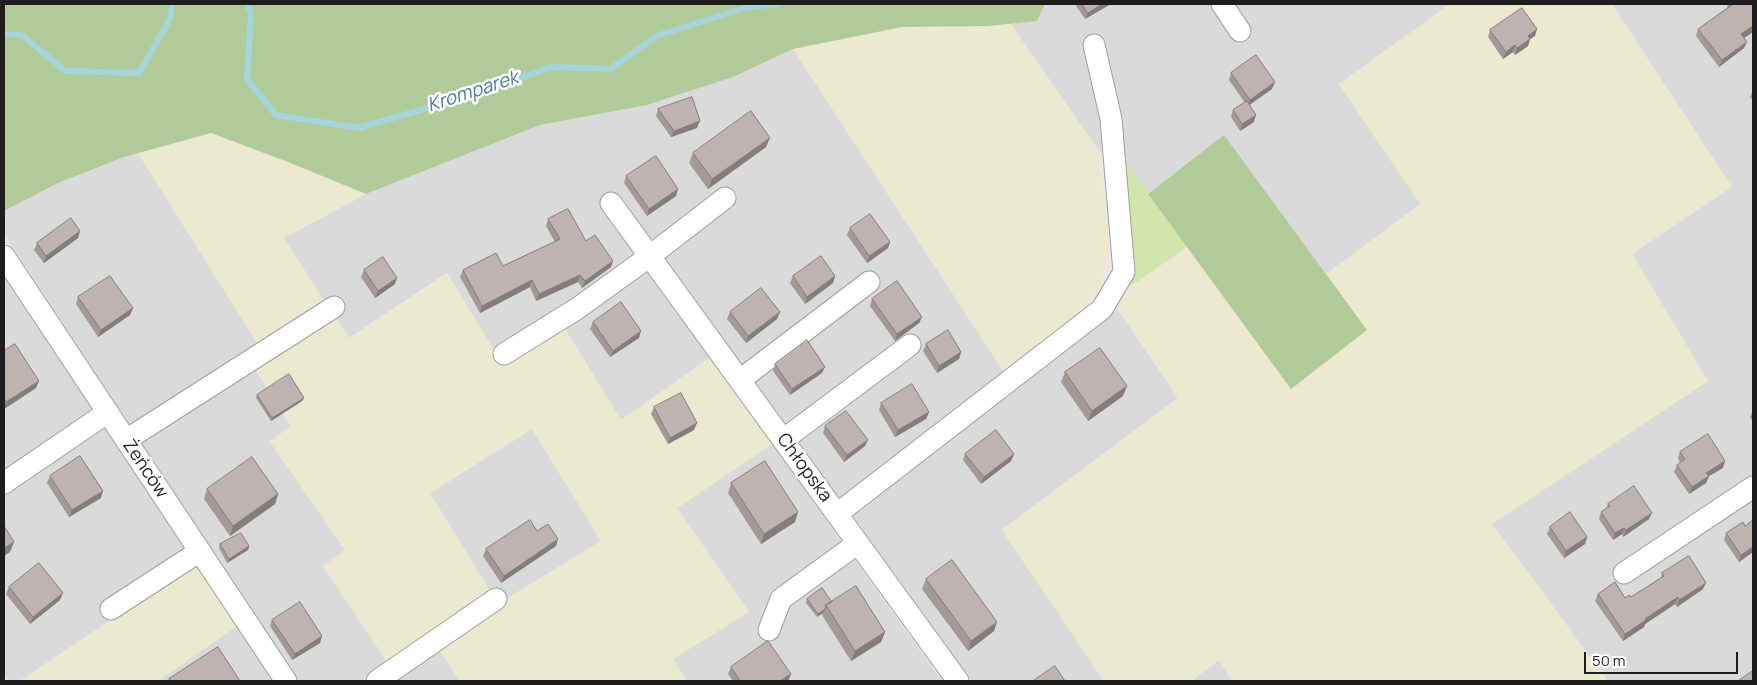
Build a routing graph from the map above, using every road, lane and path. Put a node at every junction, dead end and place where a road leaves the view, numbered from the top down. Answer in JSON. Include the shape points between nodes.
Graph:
{"nodes":[{"id":1,"x":1222,"y":4,"type":"edge"},
{"id":2,"x":1240,"y":31,"type":"dead end"},
{"id":3,"x":1094,"y":45,"type":"dead end"},
{"id":4,"x":725,"y":198,"type":"dead end"},
{"id":5,"x":611,"y":203,"type":"dead end"},
{"id":6,"x":4,"y":256,"type":"edge"},
{"id":7,"x":650,"y":256,"type":"junction"},
{"id":8,"x":869,"y":282,"type":"dead end"},
{"id":9,"x":334,"y":307,"type":"dead end"},
{"id":10,"x":910,"y":345,"type":"dead end"},
{"id":11,"x":504,"y":354,"type":"dead end"},
{"id":12,"x":740,"y":380,"type":"junction"},
{"id":13,"x":108,"y":412,"type":"junction"},
{"id":14,"x":126,"y":440,"type":"junction"},
{"id":15,"x":783,"y":440,"type":"junction"},
{"id":16,"x":4,"y":484,"type":"edge"},
{"id":17,"x":1753,"y":487,"type":"edge"},
{"id":18,"x":837,"y":514,"type":"junction"},
{"id":19,"x":858,"y":543,"type":"junction"},
{"id":20,"x":200,"y":551,"type":"junction"},
{"id":21,"x":1624,"y":572,"type":"dead end"},
{"id":22,"x":496,"y":598,"type":"dead end"},
{"id":23,"x":111,"y":609,"type":"dead end"},
{"id":24,"x":769,"y":630,"type":"dead end"},
{"id":25,"x":286,"y":681,"type":"edge"},
{"id":26,"x":377,"y":681,"type":"edge"},
{"id":27,"x":958,"y":681,"type":"edge"}],
"edges":[{"from":1,"to":2,"type":"street"},
{"from":3,"to":18,"type":"street","via":[[1111,118],[1124,272],[1102,309]]},
{"from":4,"to":7,"type":"street"},
{"from":5,"to":7,"type":"street","name":"Chłopska"},
{"from":6,"to":13,"type":"street","name":"Żeńców"},
{"from":7,"to":11,"type":"street","via":[[578,308]]},
{"from":7,"to":12,"type":"street","name":"Chłopska"},
{"from":8,"to":12,"type":"street"},
{"from":9,"to":14,"type":"street"},
{"from":10,"to":15,"type":"street"},
{"from":12,"to":15,"type":"street","name":"Chłopska"},
{"from":13,"to":14,"type":"street","name":"Żeńców"},
{"from":13,"to":16,"type":"street"},
{"from":14,"to":20,"type":"street","name":"Żeńców"},
{"from":15,"to":18,"type":"street","name":"Chłopska"},
{"from":17,"to":21,"type":"street"},
{"from":18,"to":19,"type":"street","name":"Chłopska"},
{"from":19,"to":24,"type":"street","via":[[781,599]]},
{"from":19,"to":27,"type":"street","name":"Chłopska"},
{"from":20,"to":23,"type":"street"},
{"from":20,"to":25,"type":"street","name":"Żeńców"},
{"from":22,"to":26,"type":"street"}]}
